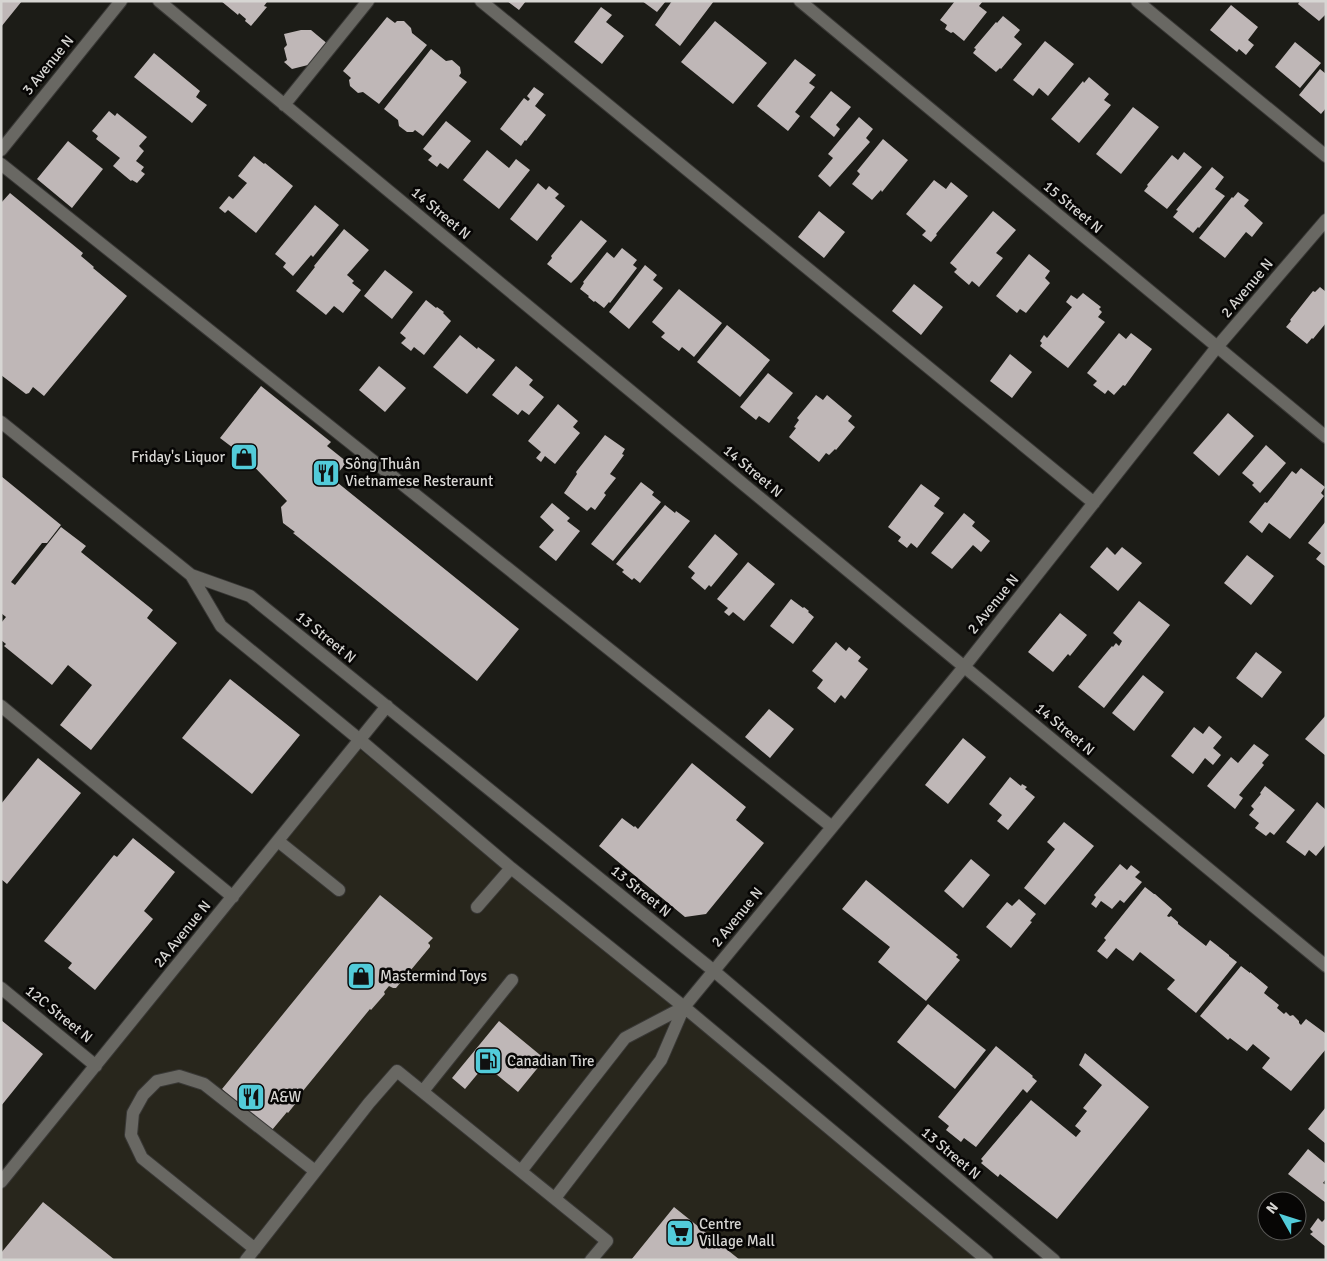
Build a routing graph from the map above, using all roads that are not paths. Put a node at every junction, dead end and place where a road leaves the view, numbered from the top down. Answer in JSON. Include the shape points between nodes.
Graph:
{"nodes":[{"id":1,"x":120,"y":1,"type":"edge"},
{"id":2,"x":159,"y":1,"type":"edge"},
{"id":3,"x":368,"y":1,"type":"edge"},
{"id":4,"x":481,"y":1,"type":"edge"},
{"id":5,"x":800,"y":1,"type":"edge"},
{"id":6,"x":1136,"y":1,"type":"edge"},
{"id":7,"x":284,"y":105,"type":"junction"},
{"id":8,"x":1,"y":150,"type":"edge"},
{"id":9,"x":1326,"y":156,"type":"edge"},
{"id":10,"x":1,"y":164,"type":"edge"},
{"id":11,"x":1326,"y":220,"type":"edge"},
{"id":12,"x":1218,"y":347,"type":"junction"},
{"id":13,"x":1,"y":422,"type":"edge"},
{"id":14,"x":1326,"y":437,"type":"edge"},
{"id":15,"x":1094,"y":503,"type":"junction"},
{"id":16,"x":191,"y":575,"type":"junction"},
{"id":17,"x":964,"y":667,"type":"junction"},
{"id":18,"x":1,"y":706,"type":"edge"},
{"id":19,"x":387,"y":706,"type":"junction"},
{"id":20,"x":360,"y":740,"type":"junction"},
{"id":21,"x":832,"y":827,"type":"junction"},
{"id":22,"x":278,"y":841,"type":"junction"},
{"id":23,"x":511,"y":868,"type":"junction"},
{"id":24,"x":339,"y":890,"type":"dead end"},
{"id":25,"x":233,"y":897,"type":"junction"},
{"id":26,"x":477,"y":908,"type":"dead end"},
{"id":27,"x":1326,"y":966,"type":"edge"},
{"id":28,"x":714,"y":971,"type":"junction"},
{"id":29,"x":512,"y":980,"type":"dead end"},
{"id":30,"x":1,"y":988,"type":"edge"},
{"id":31,"x":684,"y":1007,"type":"junction"},
{"id":32,"x":96,"y":1066,"type":"junction"},
{"id":33,"x":423,"y":1091,"type":"junction"},
{"id":34,"x":521,"y":1171,"type":"junction"},
{"id":35,"x":315,"y":1172,"type":"junction"},
{"id":36,"x":1,"y":1182,"type":"edge"},
{"id":37,"x":555,"y":1198,"type":"junction"},
{"id":38,"x":254,"y":1249,"type":"junction"},
{"id":39,"x":246,"y":1260,"type":"edge"},
{"id":40,"x":592,"y":1260,"type":"edge"},
{"id":41,"x":987,"y":1260,"type":"edge"},
{"id":42,"x":1054,"y":1260,"type":"edge"}],
"edges":[{"from":1,"to":8,"type":"street","name":"3 Avenue N"},
{"from":2,"to":7,"type":"street","name":"14 Street N"},
{"from":3,"to":7,"type":"street"},
{"from":4,"to":15,"type":"street"},
{"from":5,"to":12,"type":"street","name":"15 Street N"},
{"from":6,"to":9,"type":"street"},
{"from":7,"to":17,"type":"street","name":"14 Street N"},
{"from":10,"to":21,"type":"street"},
{"from":11,"to":12,"type":"street","name":"2 Avenue N"},
{"from":12,"to":14,"type":"street","name":"15 Street N"},
{"from":12,"to":15,"type":"street","name":"2 Avenue N"},
{"from":13,"to":16,"type":"street","name":"13 Street N"},
{"from":15,"to":17,"type":"street","name":"2 Avenue N"},
{"from":16,"to":19,"type":"street","name":"13 Street N","via":[[250,596]]},
{"from":16,"to":20,"type":"street","name":"13 Street N","via":[[221,626]]},
{"from":17,"to":21,"type":"street","name":"2 Avenue N"},
{"from":17,"to":27,"type":"street","name":"14 Street N"},
{"from":18,"to":25,"type":"street"},
{"from":19,"to":20,"type":"street","name":"2A Avenue N"},
{"from":19,"to":28,"type":"street","name":"13 Street N"},
{"from":20,"to":22,"type":"street","name":"2A Avenue N"},
{"from":20,"to":23,"type":"street","name":"13 Street N"},
{"from":21,"to":28,"type":"street","name":"2 Avenue N"},
{"from":22,"to":24,"type":"street"},
{"from":22,"to":25,"type":"street","name":"2A Avenue N"},
{"from":23,"to":26,"type":"street"},
{"from":23,"to":31,"type":"street","name":"13 Street N"},
{"from":25,"to":32,"type":"street","name":"2A Avenue N"},
{"from":28,"to":31,"type":"street","name":"2 Avenue N"},
{"from":28,"to":42,"type":"street","name":"13 Street N"},
{"from":29,"to":33,"type":"street"},
{"from":30,"to":32,"type":"street","name":"12C Street N"},
{"from":31,"to":34,"type":"street","via":[[625,1038]]},
{"from":31,"to":37,"type":"street","via":[[661,1060]]},
{"from":31,"to":41,"type":"street","name":"13 Street N"},
{"from":32,"to":36,"type":"street","name":"2A Avenue N"},
{"from":33,"to":34,"type":"street"},
{"from":33,"to":35,"type":"street","via":[[397,1071]]},
{"from":34,"to":37,"type":"street"},
{"from":35,"to":38,"type":"street"},
{"from":35,"to":38,"type":"street","via":[[204,1084],[179,1076],[157,1081],[143,1095],[133,1113],[131,1135],[142,1158]]},
{"from":37,"to":40,"type":"street","via":[[607,1241]]},
{"from":38,"to":39,"type":"street"}]}
